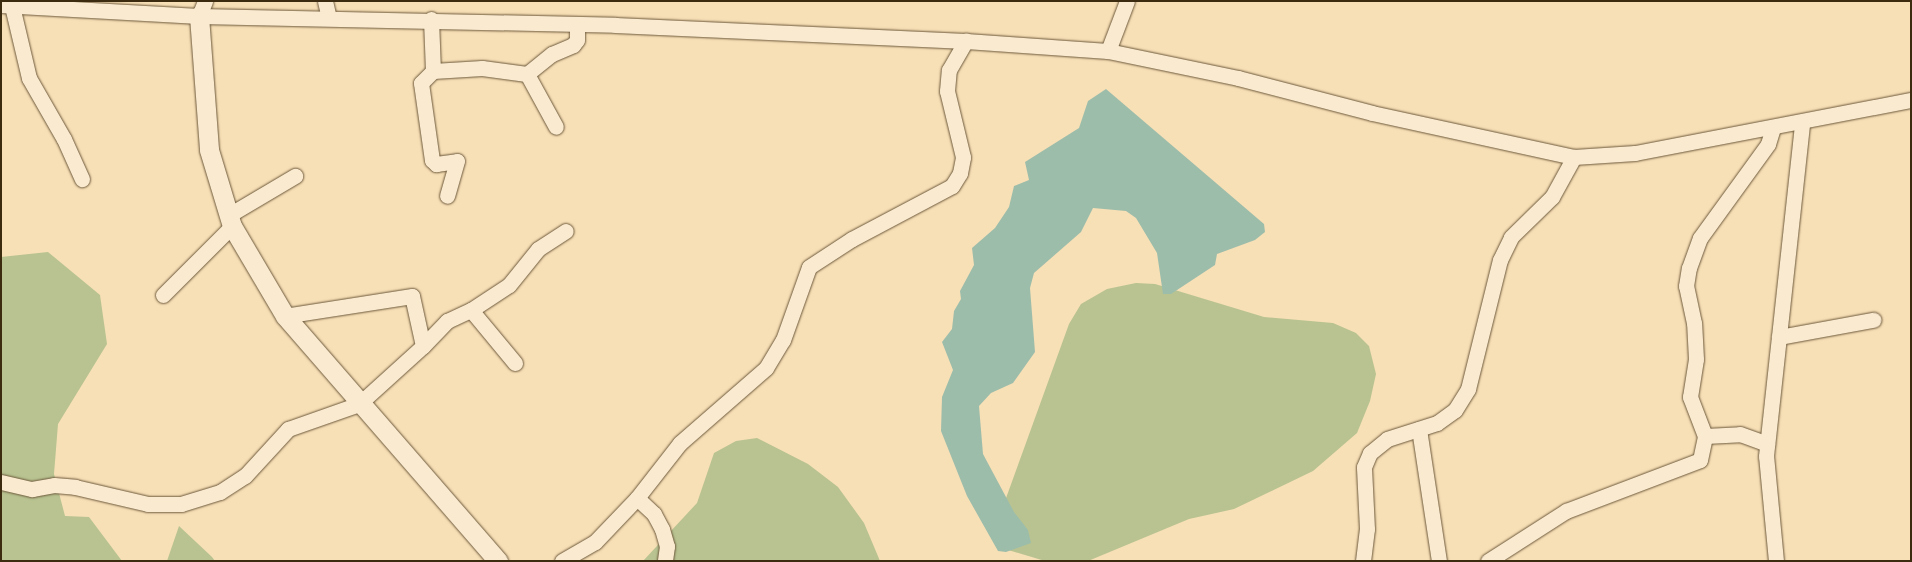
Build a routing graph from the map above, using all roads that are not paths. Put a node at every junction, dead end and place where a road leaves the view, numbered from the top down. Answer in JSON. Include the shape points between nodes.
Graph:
{"nodes":[{"id":1,"x":325,"y":1,"type":"edge"},
{"id":2,"x":1127,"y":1,"type":"edge"},
{"id":3,"x":6,"y":6,"type":"edge"},
{"id":4,"x":202,"y":8,"type":"edge"},
{"id":5,"x":329,"y":18,"type":"junction"},
{"id":6,"x":431,"y":19,"type":"junction"},
{"id":7,"x":578,"y":24,"type":"junction"},
{"id":8,"x":966,"y":41,"type":"junction"},
{"id":9,"x":1108,"y":51,"type":"junction"},
{"id":10,"x":433,"y":72,"type":"junction"},
{"id":11,"x":527,"y":74,"type":"junction"},
{"id":12,"x":1911,"y":100,"type":"edge"},
{"id":13,"x":1802,"y":122,"type":"junction"},
{"id":14,"x":556,"y":127,"type":"dead end"},
{"id":15,"x":1773,"y":128,"type":"junction"},
{"id":16,"x":1574,"y":157,"type":"junction"},
{"id":17,"x":295,"y":176,"type":"dead end"},
{"id":18,"x":82,"y":179,"type":"dead end"},
{"id":19,"x":447,"y":196,"type":"dead end"},
{"id":20,"x":231,"y":220,"type":"junction"},
{"id":21,"x":566,"y":231,"type":"dead end"},
{"id":22,"x":163,"y":296,"type":"dead end"},
{"id":23,"x":471,"y":310,"type":"junction"},
{"id":24,"x":285,"y":316,"type":"junction"},
{"id":25,"x":1873,"y":320,"type":"dead end"},
{"id":26,"x":1778,"y":337,"type":"junction"},
{"id":27,"x":423,"y":346,"type":"junction"},
{"id":28,"x":515,"y":362,"type":"dead end"},
{"id":29,"x":358,"y":404,"type":"junction"},
{"id":30,"x":1419,"y":429,"type":"junction"},
{"id":31,"x":1705,"y":436,"type":"junction"},
{"id":32,"x":1767,"y":444,"type":"junction"},
{"id":33,"x":1,"y":482,"type":"edge"},
{"id":34,"x":637,"y":498,"type":"junction"},
{"id":35,"x":498,"y":561,"type":"edge"},
{"id":36,"x":562,"y":561,"type":"edge"},
{"id":37,"x":665,"y":561,"type":"edge"},
{"id":38,"x":1363,"y":561,"type":"edge"},
{"id":39,"x":1439,"y":561,"type":"edge"},
{"id":40,"x":1488,"y":561,"type":"edge"},
{"id":41,"x":1776,"y":561,"type":"edge"}],
"edges":[{"from":1,"to":5,"type":"street"},
{"from":2,"to":9,"type":"street"},
{"from":3,"to":4,"type":"street"},
{"from":3,"to":18,"type":"street","via":[[29,78]]},
{"from":4,"to":5,"type":"street"},
{"from":4,"to":20,"type":"street","via":[[209,150]]},
{"from":5,"to":6,"type":"street"},
{"from":6,"to":7,"type":"street"},
{"from":6,"to":10,"type":"street"},
{"from":7,"to":8,"type":"street"},
{"from":7,"to":11,"type":"street","via":[[578,40],[573,45],[552,54]]},
{"from":8,"to":9,"type":"street"},
{"from":8,"to":34,"type":"street","via":[[949,70],[947,91],[963,157],[960,173],[952,186],[852,239],[809,267],[784,340],[766,368],[680,443]]},
{"from":9,"to":16,"type":"street","via":[[1238,78],[1372,113]]},
{"from":10,"to":11,"type":"street","via":[[482,68]]},
{"from":10,"to":19,"type":"street","via":[[422,83],[432,160],[436,164],[457,161]]},
{"from":11,"to":14,"type":"street"},
{"from":12,"to":13,"type":"street"},
{"from":13,"to":15,"type":"street"},
{"from":13,"to":26,"type":"street"},
{"from":15,"to":16,"type":"street","via":[[1635,153]]},
{"from":15,"to":31,"type":"street","via":[[1768,144],[1700,238],[1689,268],[1686,286],[1694,323],[1696,359],[1690,397]]},
{"from":16,"to":30,"type":"street","via":[[1552,197],[1511,237],[1500,260],[1468,389],[1455,410],[1437,423]]},
{"from":17,"to":20,"type":"street"},
{"from":20,"to":22,"type":"street"},
{"from":20,"to":24,"type":"street"},
{"from":21,"to":23,"type":"street","via":[[538,249],[509,285]]},
{"from":23,"to":27,"type":"street","via":[[447,321]]},
{"from":23,"to":28,"type":"street"},
{"from":24,"to":27,"type":"street","via":[[412,296]]},
{"from":24,"to":29,"type":"street"},
{"from":25,"to":26,"type":"street"},
{"from":26,"to":32,"type":"street"},
{"from":27,"to":29,"type":"street"},
{"from":29,"to":33,"type":"street","via":[[288,429],[245,476],[220,492],[181,504],[148,504],[75,487],[54,485],[32,489]]},
{"from":29,"to":35,"type":"street"},
{"from":30,"to":38,"type":"street","via":[[1386,439],[1364,467],[1367,529]]},
{"from":30,"to":39,"type":"street"},
{"from":31,"to":32,"type":"street","via":[[1740,434]]},
{"from":31,"to":40,"type":"street","via":[[1700,460],[1566,512]]},
{"from":32,"to":41,"type":"street"},
{"from":34,"to":36,"type":"street","via":[[595,542]]},
{"from":34,"to":37,"type":"street","via":[[654,514],[662,529],[667,546]]}]}
